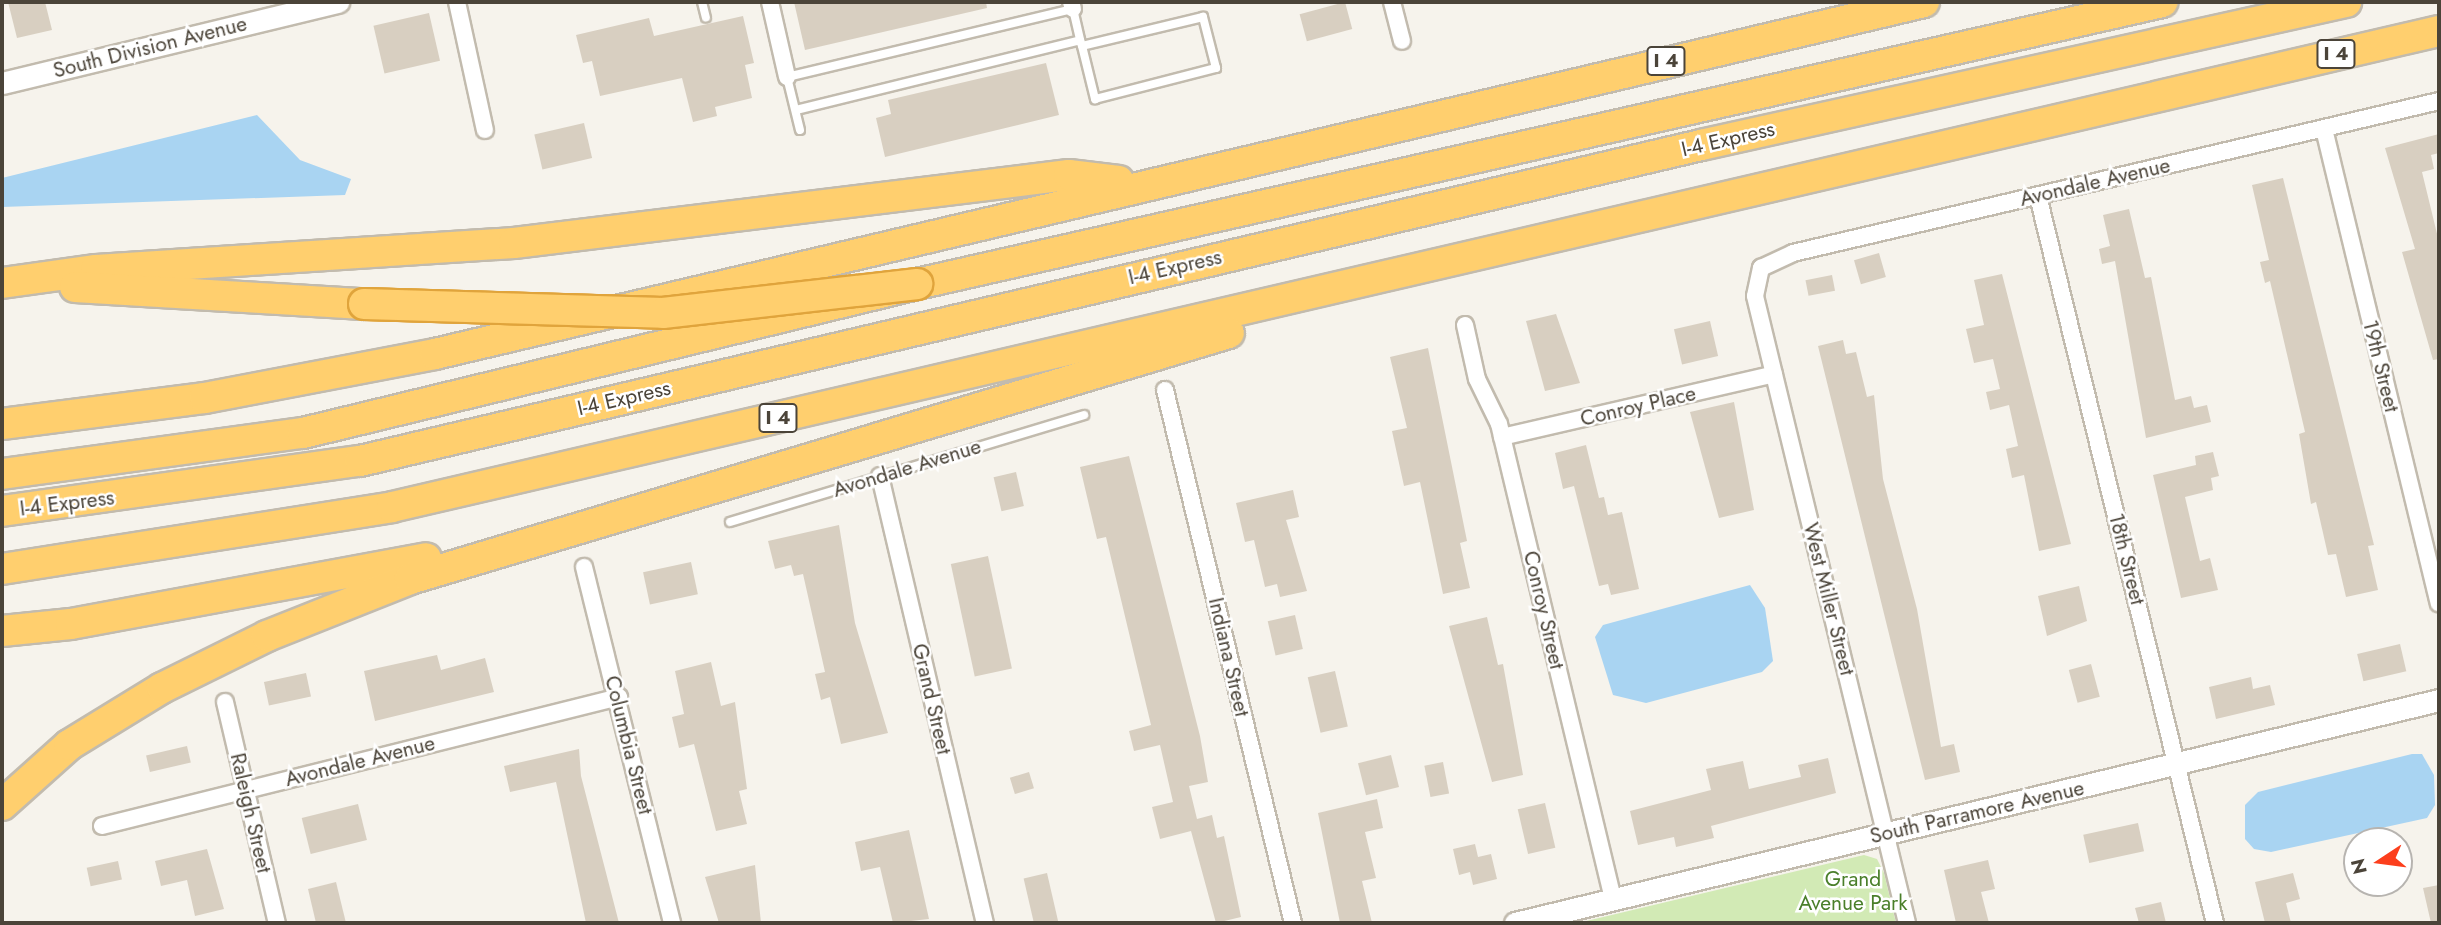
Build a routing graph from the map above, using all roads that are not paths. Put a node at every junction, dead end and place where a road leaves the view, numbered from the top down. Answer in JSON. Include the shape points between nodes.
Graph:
{"nodes":[{"id":1,"x":457,"y":2,"type":"edge"},
{"id":2,"x":702,"y":2,"type":"edge"},
{"id":3,"x":770,"y":2,"type":"edge"},
{"id":4,"x":1392,"y":2,"type":"edge"},
{"id":5,"x":1923,"y":2,"type":"edge"},
{"id":6,"x":2162,"y":2,"type":"edge"},
{"id":7,"x":2346,"y":2,"type":"edge"},
{"id":8,"x":331,"y":3,"type":"edge"},
{"id":9,"x":1072,"y":5,"type":"edge"},
{"id":10,"x":706,"y":18,"type":"dead end"},
{"id":11,"x":2439,"y":31,"type":"edge"},
{"id":12,"x":1402,"y":41,"type":"dead end"},
{"id":13,"x":1081,"y":43,"type":"junction"},
{"id":14,"x":788,"y":77,"type":"junction"},
{"id":15,"x":2,"y":83,"type":"edge"},
{"id":16,"x":2439,"y":101,"type":"edge"},
{"id":17,"x":796,"y":110,"type":"junction"},
{"id":18,"x":2324,"y":129,"type":"junction"},
{"id":19,"x":485,"y":130,"type":"dead end"},
{"id":20,"x":800,"y":130,"type":"dead end"},
{"id":21,"x":1138,"y":183,"type":"junction"},
{"id":22,"x":2038,"y":196,"type":"junction"},
{"id":23,"x":1549,"y":241,"type":"junction"},
{"id":24,"x":1757,"y":274,"type":"joint"},
{"id":25,"x":2,"y":283,"type":"edge"},
{"id":26,"x":917,"y":284,"type":"junction"},
{"id":27,"x":1465,"y":325,"type":"dead end"},
{"id":28,"x":1774,"y":374,"type":"junction"},
{"id":29,"x":1165,"y":390,"type":"dead end"},
{"id":30,"x":1084,"y":415,"type":"dead end"},
{"id":31,"x":2,"y":425,"type":"edge"},
{"id":32,"x":1502,"y":438,"type":"junction"},
{"id":33,"x":2,"y":474,"type":"edge"},
{"id":34,"x":880,"y":475,"type":"junction"},
{"id":35,"x":2,"y":511,"type":"edge"},
{"id":36,"x":730,"y":522,"type":"dead end"},
{"id":37,"x":566,"y":532,"type":"junction"},
{"id":38,"x":584,"y":566,"type":"dead end"},
{"id":39,"x":2,"y":569,"type":"edge"},
{"id":40,"x":2439,"y":603,"type":"edge"},
{"id":41,"x":2,"y":631,"type":"edge"},
{"id":42,"x":619,"y":697,"type":"junction"},
{"id":43,"x":2439,"y":700,"type":"edge"},
{"id":44,"x":225,"y":702,"type":"dead end"},
{"id":45,"x":2178,"y":765,"type":"junction"},
{"id":46,"x":246,"y":790,"type":"junction"},
{"id":47,"x":2,"y":805,"type":"edge"},
{"id":48,"x":102,"y":826,"type":"dead end"},
{"id":49,"x":1885,"y":833,"type":"junction"},
{"id":50,"x":1613,"y":900,"type":"junction"},
{"id":51,"x":277,"y":923,"type":"edge"},
{"id":52,"x":672,"y":923,"type":"edge"},
{"id":53,"x":985,"y":923,"type":"edge"},
{"id":54,"x":1293,"y":923,"type":"edge"},
{"id":55,"x":1515,"y":923,"type":"edge"},
{"id":56,"x":1907,"y":923,"type":"edge"},
{"id":57,"x":2216,"y":923,"type":"edge"}],
"edges":[{"from":1,"to":19,"type":"street"},
{"from":2,"to":10,"type":"lane"},
{"from":3,"to":14,"type":"street"},
{"from":4,"to":12,"type":"street"},
{"from":5,"to":21,"type":"highway","number":"I 4"},
{"from":6,"to":26,"type":"highway","name":"I-4 Express"},
{"from":7,"to":35,"type":"highway","name":"I-4 Express","via":[[1701,145],[360,461]]},
{"from":8,"to":15,"type":"street","name":"South Division Avenue"},
{"from":9,"to":13,"type":"lane"},
{"from":9,"to":14,"type":"lane"},
{"from":11,"to":23,"type":"highway","number":"I 4"},
{"from":13,"to":13,"type":"lane","via":[[1095,99],[1216,68],[1203,17]]},
{"from":13,"to":17,"type":"lane"},
{"from":14,"to":17,"type":"lane"},
{"from":16,"to":18,"type":"street","name":"Avondale Avenue"},
{"from":17,"to":20,"type":"lane"},
{"from":18,"to":22,"type":"street","name":"Avondale Avenue"},
{"from":18,"to":40,"type":"street","name":"19th Street"},
{"from":21,"to":25,"type":"highway","via":[[1069,175],[514,243],[96,270]]},
{"from":21,"to":31,"type":"highway","number":"I 4","via":[[360,370]]},
{"from":22,"to":24,"type":"street","name":"Avondale Avenue","via":[[1793,253],[1766,262]]},
{"from":22,"to":45,"type":"street","name":"18th Street"},
{"from":23,"to":37,"type":"highway"},
{"from":23,"to":39,"type":"highway","number":"I 4","via":[[392,507]]},
{"from":24,"to":28,"type":"street","name":"West Miller Street","via":[[1755,296]]},
{"from":25,"to":26,"type":"highway","bridge":true,"via":[[365,304],[663,313]]},
{"from":26,"to":33,"type":"highway","name":"I-4 Express","bridge":true,"via":[[548,378],[303,433]]},
{"from":27,"to":32,"type":"street","name":"Conroy Street","via":[[1476,379]]},
{"from":28,"to":32,"type":"street","name":"Conroy Place"},
{"from":28,"to":49,"type":"street","name":"West Miller Street"},
{"from":29,"to":54,"type":"street","name":"Indiana Street"},
{"from":30,"to":34,"type":"lane","name":"Avondale Avenue"},
{"from":32,"to":50,"type":"street","name":"Conroy Street"},
{"from":34,"to":36,"type":"lane","name":"Avondale Avenue"},
{"from":34,"to":53,"type":"street","name":"Grand Street"},
{"from":37,"to":41,"type":"highway","via":[[71,624]]},
{"from":37,"to":47,"type":"highway","via":[[410,579],[267,636],[162,688],[69,745]]},
{"from":38,"to":42,"type":"street","name":"Columbia Street"},
{"from":42,"to":46,"type":"street","name":"Avondale Avenue"},
{"from":42,"to":52,"type":"street","name":"Columbia Street"},
{"from":43,"to":45,"type":"street","name":"South Parramore Avenue"},
{"from":44,"to":46,"type":"street","name":"Raleigh Street"},
{"from":45,"to":49,"type":"street","name":"South Parramore Avenue"},
{"from":45,"to":57,"type":"street","name":"18th Street"},
{"from":46,"to":48,"type":"street","name":"Avondale Avenue"},
{"from":46,"to":51,"type":"street","name":"Raleigh Street"},
{"from":49,"to":50,"type":"street","name":"South Parramore Avenue"},
{"from":49,"to":56,"type":"street","name":"West Miller Street"},
{"from":50,"to":55,"type":"street","name":"South Parramore Avenue"}]}
